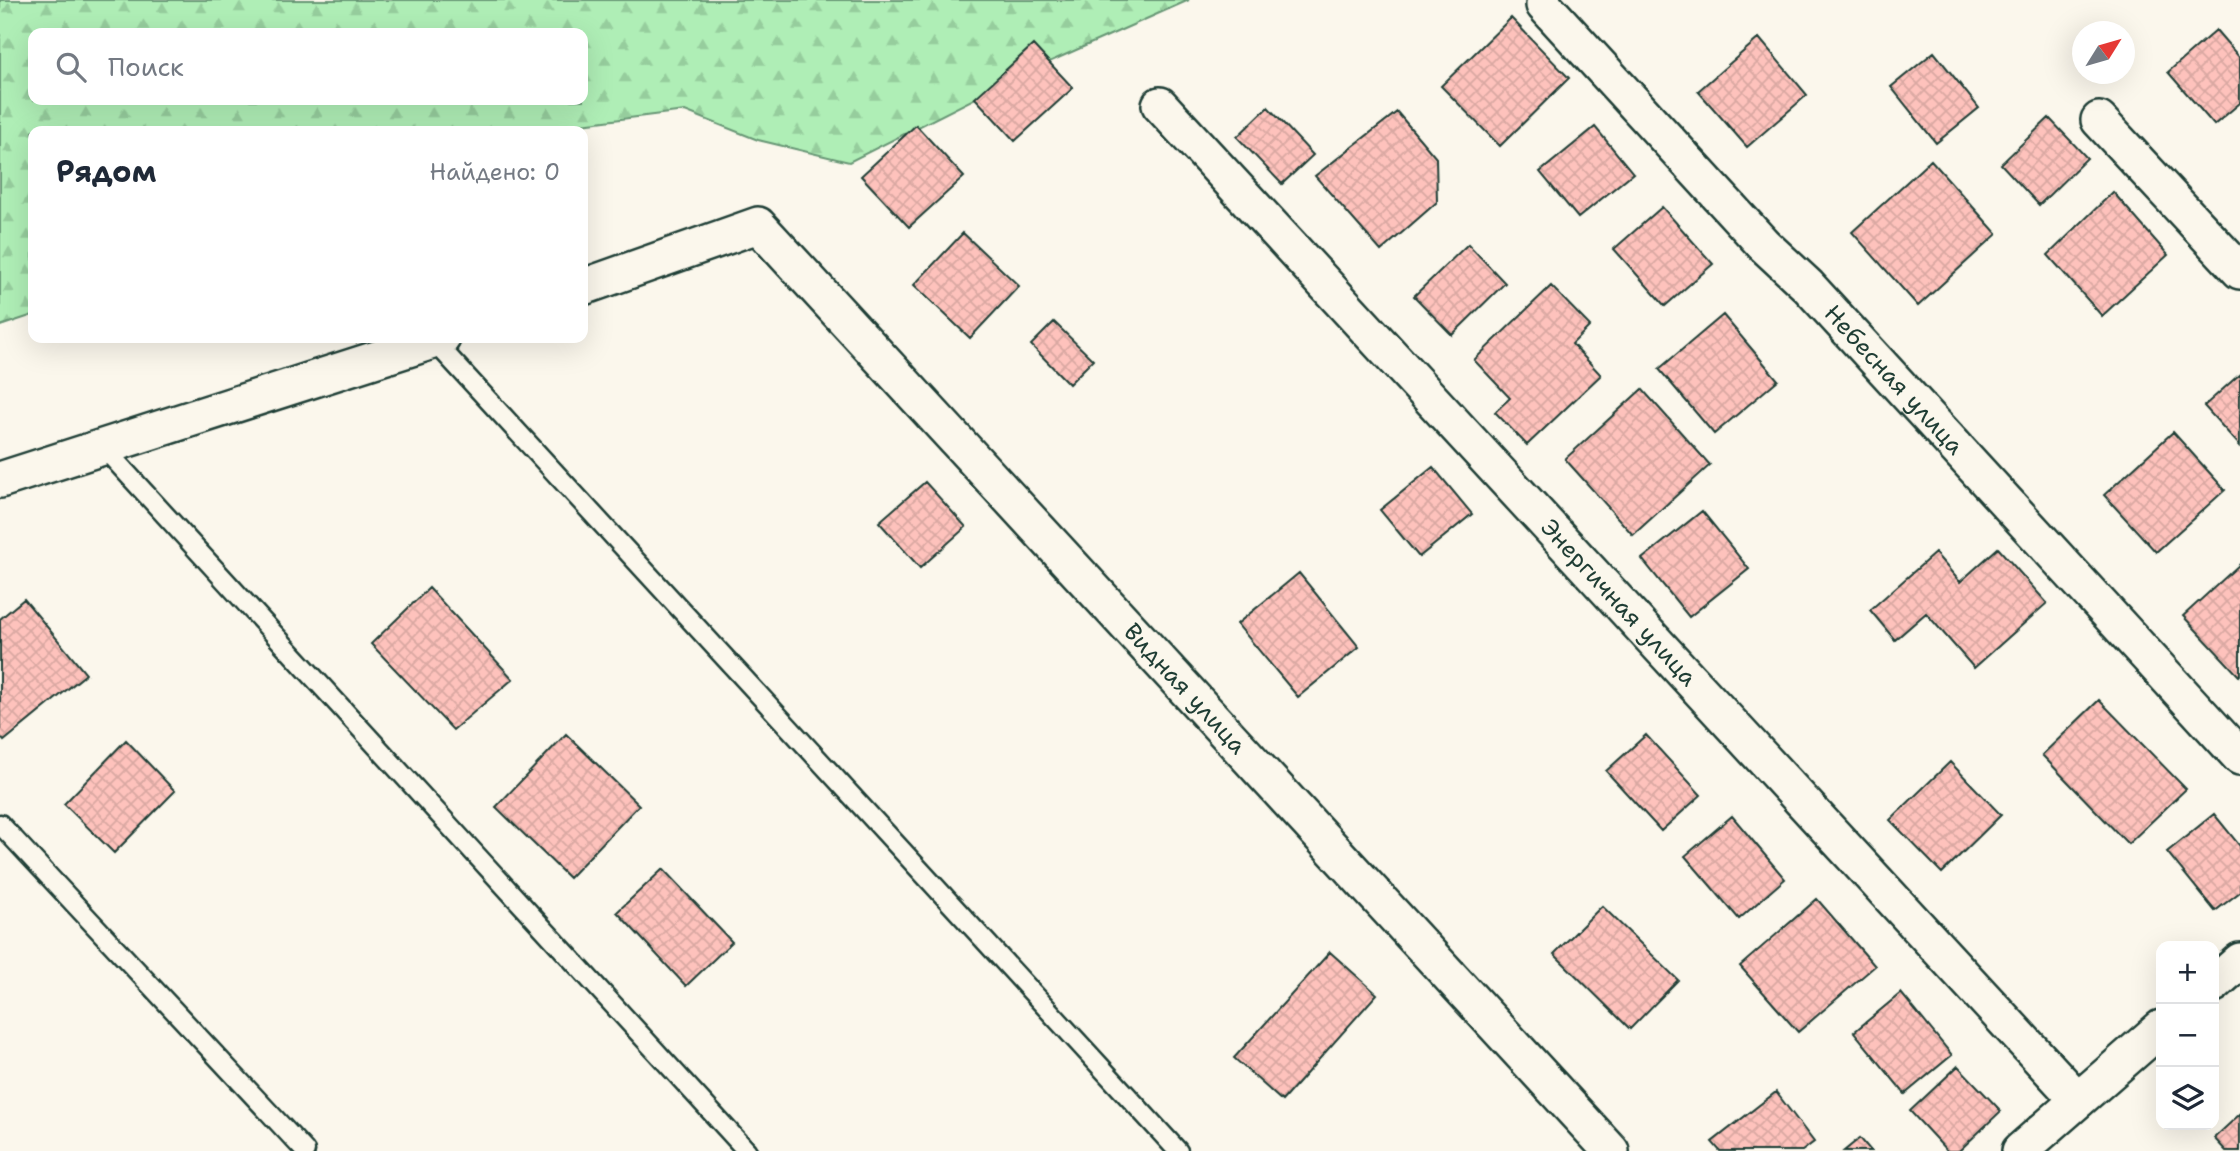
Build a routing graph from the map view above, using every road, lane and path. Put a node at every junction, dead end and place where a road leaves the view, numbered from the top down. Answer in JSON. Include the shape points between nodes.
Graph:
{"nodes":[{"id":1,"x":1544,"y":5,"type":"dead end"},
{"id":2,"x":1160,"y":105,"type":"dead end"},
{"id":3,"x":2099,"y":120,"type":"dead end"},
{"id":4,"x":2240,"y":271,"type":"edge"},
{"id":5,"x":588,"y":286,"type":"edge"},
{"id":6,"x":425,"y":343,"type":"edge"},
{"id":7,"x":442,"y":343,"type":"edge"},
{"id":8,"x":102,"y":446,"type":"junction"},
{"id":9,"x":0,"y":480,"type":"edge"},
{"id":10,"x":2240,"y":757,"type":"edge"},
{"id":11,"x":0,"y":824,"type":"edge"},
{"id":12,"x":2240,"y":961,"type":"edge"},
{"id":13,"x":2219,"y":980,"type":"edge"},
{"id":14,"x":2156,"y":1032,"type":"edge"},
{"id":15,"x":2078,"y":1100,"type":"junction"},
{"id":16,"x":305,"y":1151,"type":"edge"},
{"id":17,"x":747,"y":1151,"type":"edge"},
{"id":18,"x":1178,"y":1151,"type":"edge"},
{"id":19,"x":1611,"y":1151,"type":"edge"},
{"id":20,"x":2020,"y":1151,"type":"edge"}],
"edges":[{"from":1,"to":10,"type":"street","name":"Небесная улица"},
{"from":2,"to":15,"type":"street","name":"Энергичная улица"},
{"from":3,"to":4,"type":"street"},
{"from":5,"to":19,"type":"street","name":"Видная улица","via":[[758,225]]},
{"from":6,"to":8,"type":"street"},
{"from":7,"to":18,"type":"lane"},
{"from":8,"to":9,"type":"street"},
{"from":8,"to":17,"type":"lane"},
{"from":11,"to":16,"type":"lane"},
{"from":12,"to":13,"type":"street"},
{"from":14,"to":15,"type":"street"},
{"from":15,"to":20,"type":"street"}]}
